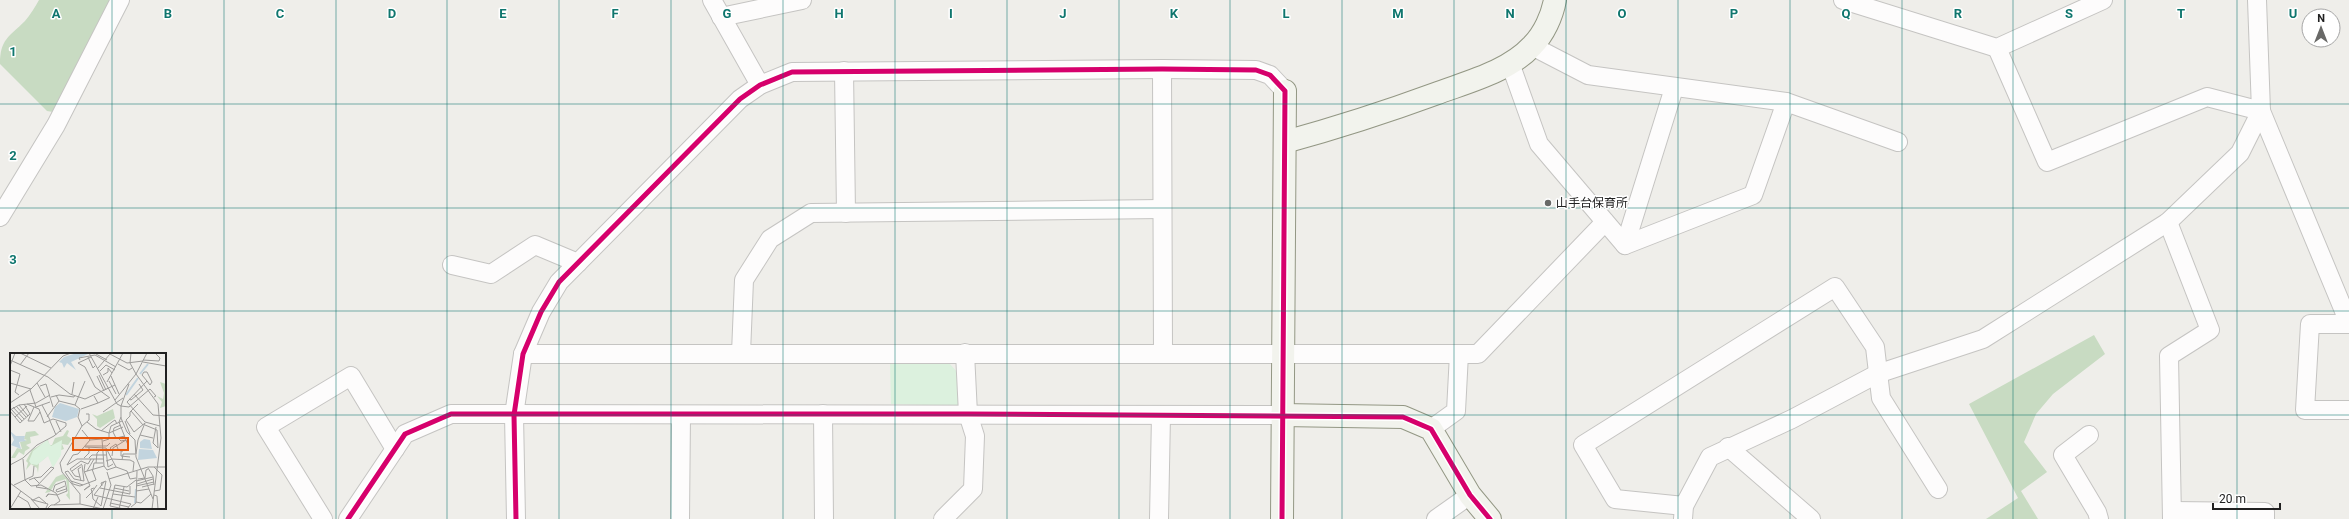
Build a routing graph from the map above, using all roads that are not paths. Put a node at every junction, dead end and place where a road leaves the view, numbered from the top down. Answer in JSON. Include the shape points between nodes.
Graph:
{"nodes":[{"id":1,"x":120,"y":0,"type":"edge"},
{"id":2,"x":712,"y":0,"type":"edge"},
{"id":3,"x":802,"y":0,"type":"edge"},
{"id":4,"x":1555,"y":0,"type":"edge"},
{"id":5,"x":1843,"y":0,"type":"edge"},
{"id":6,"x":2102,"y":0,"type":"edge"},
{"id":7,"x":2257,"y":0,"type":"edge"},
{"id":8,"x":1876,"y":5,"type":"edge"},
{"id":9,"x":721,"y":17,"type":"junction"},
{"id":10,"x":1532,"y":46,"type":"junction"},
{"id":11,"x":1997,"y":48,"type":"junction"},
{"id":12,"x":1510,"y":63,"type":"junction"},
{"id":13,"x":1162,"y":69,"type":"junction"},
{"id":14,"x":844,"y":71,"type":"junction"},
{"id":15,"x":760,"y":85,"type":"junction"},
{"id":16,"x":1674,"y":88,"type":"junction"},
{"id":17,"x":1285,"y":91,"type":"joint"},
{"id":18,"x":1786,"y":102,"type":"junction"},
{"id":19,"x":2262,"y":111,"type":"junction"},
{"id":20,"x":1285,"y":142,"type":"junction"},
{"id":21,"x":1898,"y":142,"type":"dead end"},
{"id":22,"x":1161,"y":209,"type":"junction"},
{"id":23,"x":846,"y":213,"type":"junction"},
{"id":24,"x":0,"y":217,"type":"edge"},
{"id":25,"x":1605,"y":222,"type":"junction"},
{"id":26,"x":2168,"y":222,"type":"junction"},
{"id":27,"x":1625,"y":245,"type":"junction"},
{"id":28,"x":578,"y":263,"type":"junction"},
{"id":29,"x":452,"y":265,"type":"dead end"},
{"id":30,"x":2349,"y":324,"type":"edge"},
{"id":31,"x":1163,"y":352,"type":"junction"},
{"id":32,"x":1283,"y":352,"type":"junction"},
{"id":33,"x":741,"y":353,"type":"junction"},
{"id":34,"x":965,"y":353,"type":"junction"},
{"id":35,"x":523,"y":354,"type":"junction"},
{"id":36,"x":1459,"y":354,"type":"junction"},
{"id":37,"x":1877,"y":374,"type":"junction"},
{"id":38,"x":2349,"y":410,"type":"edge"},
{"id":39,"x":823,"y":414,"type":"junction"},
{"id":40,"x":968,"y":414,"type":"junction"},
{"id":41,"x":514,"y":415,"type":"junction"},
{"id":42,"x":681,"y":415,"type":"junction"},
{"id":43,"x":1161,"y":415,"type":"junction"},
{"id":44,"x":1282,"y":415,"type":"junction"},
{"id":45,"x":1431,"y":429,"type":"junction"},
{"id":46,"x":2089,"y":435,"type":"dead end"},
{"id":47,"x":1728,"y":447,"type":"junction"},
{"id":48,"x":395,"y":449,"type":"junction"},
{"id":49,"x":1938,"y":490,"type":"dead end"},
{"id":50,"x":1470,"y":495,"type":"junction"},
{"id":51,"x":1683,"y":512,"type":"edge"},
{"id":52,"x":2172,"y":515,"type":"edge"},
{"id":53,"x":322,"y":519,"type":"edge"},
{"id":54,"x":348,"y":519,"type":"edge"},
{"id":55,"x":516,"y":519,"type":"edge"},
{"id":56,"x":680,"y":519,"type":"edge"},
{"id":57,"x":824,"y":519,"type":"edge"},
{"id":58,"x":943,"y":519,"type":"edge"},
{"id":59,"x":1159,"y":519,"type":"edge"},
{"id":60,"x":1282,"y":519,"type":"edge"},
{"id":61,"x":1436,"y":519,"type":"edge"},
{"id":62,"x":1490,"y":519,"type":"edge"},
{"id":63,"x":1811,"y":519,"type":"edge"},
{"id":64,"x":2099,"y":519,"type":"edge"},
{"id":65,"x":2265,"y":519,"type":"edge"}],
"edges":[{"from":1,"to":24,"type":"street","via":[[56,125]]},
{"from":2,"to":9,"type":"street"},
{"from":3,"to":9,"type":"street"},
{"from":4,"to":10,"type":"street","via":[[1546,27]]},
{"from":5,"to":8,"type":"street"},
{"from":6,"to":11,"type":"street"},
{"from":7,"to":19,"type":"street"},
{"from":8,"to":11,"type":"street"},
{"from":9,"to":15,"type":"street"},
{"from":10,"to":12,"type":"street"},
{"from":10,"to":16,"type":"street","via":[[1588,75]]},
{"from":11,"to":19,"type":"street","via":[[2047,162],[2207,97]]},
{"from":12,"to":20,"type":"street","via":[[1480,78],[1396,108]]},
{"from":12,"to":25,"type":"street","via":[[1539,144]]},
{"from":13,"to":14,"type":"street"},
{"from":13,"to":17,"type":"street","via":[[1256,70],[1270,75]]},
{"from":13,"to":22,"type":"street"},
{"from":14,"to":15,"type":"street","via":[[792,72]]},
{"from":14,"to":23,"type":"street"},
{"from":15,"to":28,"type":"street","via":[[740,99]]},
{"from":16,"to":18,"type":"street"},
{"from":16,"to":27,"type":"street"},
{"from":17,"to":20,"type":"street"},
{"from":18,"to":21,"type":"street"},
{"from":18,"to":27,"type":"street","via":[[1753,195]]},
{"from":19,"to":26,"type":"street","via":[[2240,153]]},
{"from":19,"to":30,"type":"street"},
{"from":20,"to":32,"type":"street"},
{"from":22,"to":23,"type":"street"},
{"from":22,"to":31,"type":"street"},
{"from":23,"to":33,"type":"street","via":[[811,213],[770,239],[744,280]]},
{"from":25,"to":27,"type":"street"},
{"from":25,"to":36,"type":"street","via":[[1478,354]]},
{"from":26,"to":37,"type":"street","via":[[1983,339]]},
{"from":26,"to":52,"type":"street","via":[[2210,330],[2170,356]]},
{"from":28,"to":29,"type":"street","via":[[535,245],[491,274]]},
{"from":28,"to":35,"type":"street","via":[[559,282],[541,312]]},
{"from":30,"to":38,"type":"street","via":[[2310,324],[2306,410]]},
{"from":31,"to":32,"type":"street"},
{"from":31,"to":34,"type":"street"},
{"from":32,"to":36,"type":"street"},
{"from":32,"to":44,"type":"street"},
{"from":33,"to":34,"type":"street"},
{"from":33,"to":35,"type":"street"},
{"from":34,"to":40,"type":"street"},
{"from":35,"to":41,"type":"street"},
{"from":36,"to":45,"type":"street","via":[[1456,411]]},
{"from":37,"to":47,"type":"street","via":[[1792,419]]},
{"from":37,"to":49,"type":"street","via":[[1881,398]]},
{"from":37,"to":51,"type":"street","via":[[1875,347],[1835,287],[1583,445],[1615,499]]},
{"from":39,"to":40,"type":"street"},
{"from":39,"to":42,"type":"street"},
{"from":39,"to":57,"type":"street"},
{"from":40,"to":43,"type":"street"},
{"from":40,"to":58,"type":"street","via":[[975,436],[973,489]]},
{"from":41,"to":42,"type":"street"},
{"from":41,"to":48,"type":"street","via":[[451,414],[405,434]]},
{"from":41,"to":55,"type":"street"},
{"from":42,"to":56,"type":"street"},
{"from":43,"to":44,"type":"street"},
{"from":43,"to":59,"type":"street"},
{"from":44,"to":45,"type":"street","via":[[1403,417]]},
{"from":44,"to":60,"type":"street"},
{"from":45,"to":50,"type":"street"},
{"from":46,"to":64,"type":"street","via":[[2063,455]]},
{"from":47,"to":51,"type":"street","via":[[1710,457]]},
{"from":47,"to":63,"type":"street"},
{"from":48,"to":53,"type":"street","via":[[351,376],[266,427]]},
{"from":48,"to":54,"type":"street"},
{"from":50,"to":61,"type":"street"},
{"from":50,"to":62,"type":"street"},
{"from":52,"to":65,"type":"street","via":[[2264,512]]}]}
